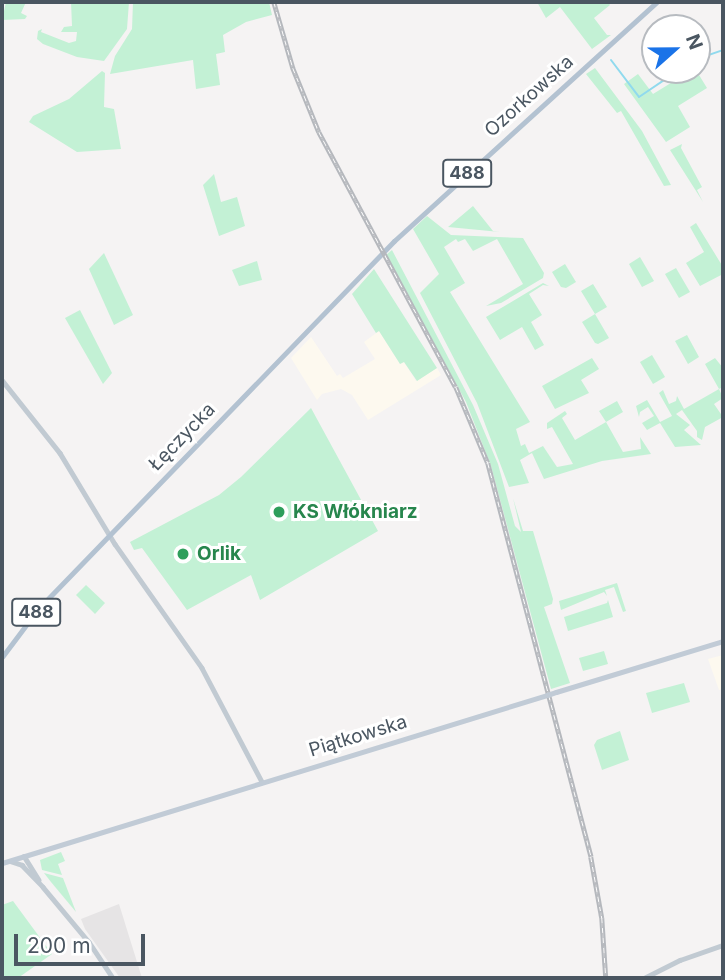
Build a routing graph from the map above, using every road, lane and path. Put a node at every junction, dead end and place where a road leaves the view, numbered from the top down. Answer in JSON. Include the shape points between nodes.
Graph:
{"nodes":[{"id":1,"x":657,"y":2,"type":"edge"},
{"id":2,"x":391,"y":244,"type":"joint"},
{"id":3,"x":2,"y":380,"type":"edge"},
{"id":4,"x":109,"y":535,"type":"junction"},
{"id":5,"x":723,"y":641,"type":"edge"},
{"id":6,"x":2,"y":657,"type":"edge"},
{"id":7,"x":262,"y":782,"type":"junction"},
{"id":8,"x":39,"y":852,"type":"junction"},
{"id":9,"x":24,"y":856,"type":"junction"},
{"id":10,"x":9,"y":861,"type":"junction"},
{"id":11,"x":2,"y":863,"type":"edge"},
{"id":12,"x":25,"y":867,"type":"junction"},
{"id":13,"x":33,"y":867,"type":"junction"},
{"id":14,"x":43,"y":887,"type":"junction"},
{"id":15,"x":723,"y":945,"type":"edge"},
{"id":16,"x":113,"y":978,"type":"edge"},
{"id":17,"x":644,"y":978,"type":"edge"}],
"edges":[{"from":1,"to":2,"type":"main road","name":"Ozorkowska","number":"488"},
{"from":2,"to":4,"type":"main road","name":"Łęczycka","number":"488"},
{"from":3,"to":4,"type":"street","via":[[60,453]]},
{"from":4,"to":6,"type":"main road","name":"Łęczycka","number":"488","via":[[24,625]]},
{"from":4,"to":7,"type":"street","via":[[202,668]]},
{"from":5,"to":7,"type":"main road","name":"Piątkowska","bridge":true},
{"from":7,"to":8,"type":"main road","name":"Piątkowska"},
{"from":8,"to":9,"type":"main road","name":"Piątkowska"},
{"from":8,"to":13,"type":"street"},
{"from":9,"to":10,"type":"main road","name":"Piątkowska"},
{"from":9,"to":12,"type":"street"},
{"from":9,"to":13,"type":"street"},
{"from":10,"to":11,"type":"main road","name":"Piątkowska"},
{"from":10,"to":12,"type":"street"},
{"from":12,"to":14,"type":"street"},
{"from":13,"to":14,"type":"street"},
{"from":14,"to":16,"type":"street"},
{"from":15,"to":17,"type":"street"}]}
